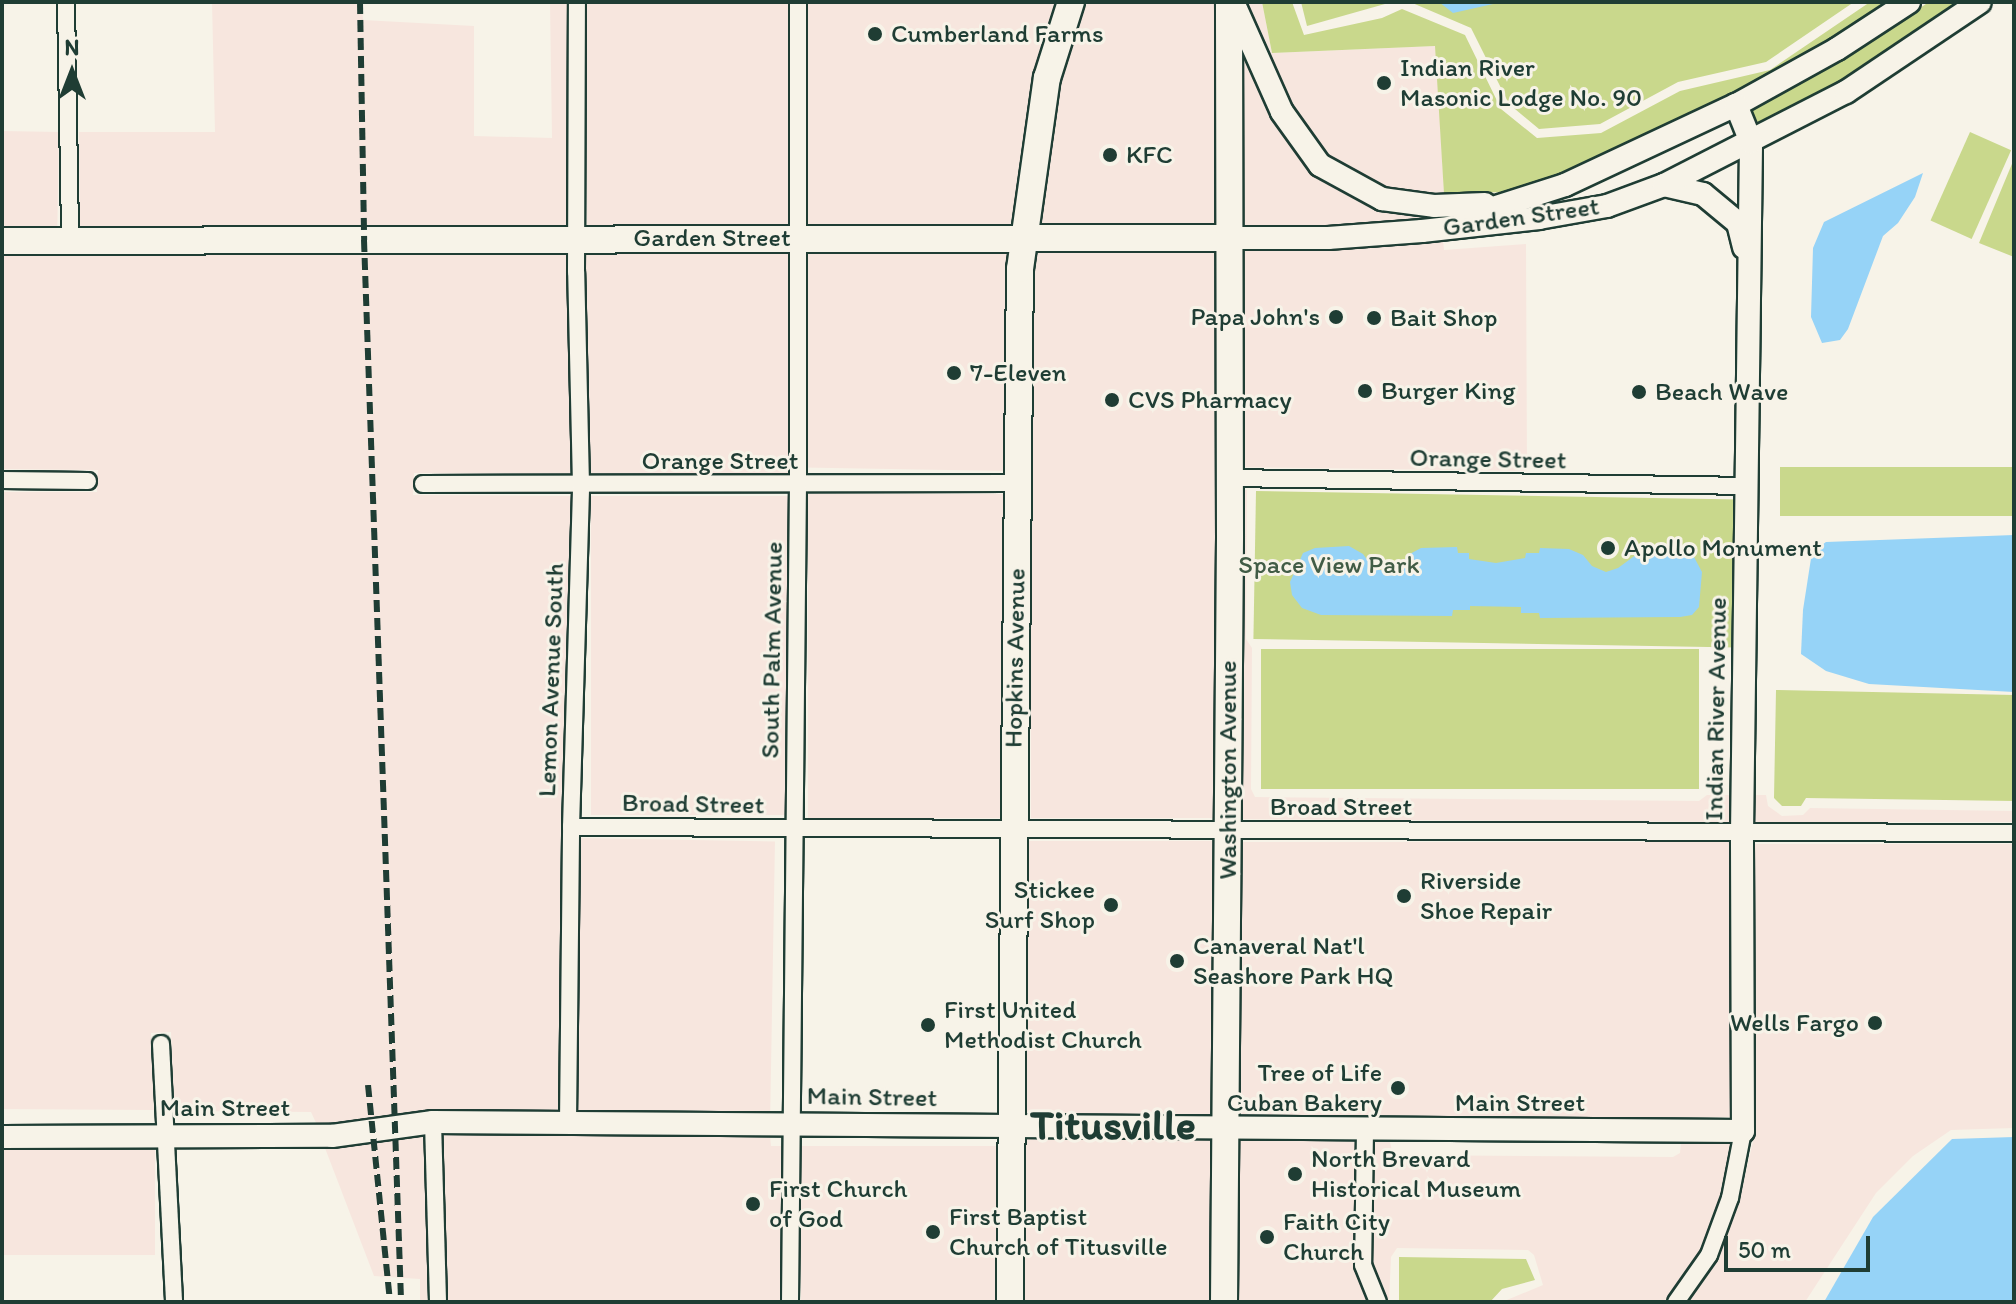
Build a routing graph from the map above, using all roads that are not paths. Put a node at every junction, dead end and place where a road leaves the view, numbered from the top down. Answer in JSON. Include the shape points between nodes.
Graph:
{"nodes":[{"id":1,"x":66,"y":2,"type":"edge"},
{"id":2,"x":577,"y":2,"type":"edge"},
{"id":3,"x":798,"y":2,"type":"edge"},
{"id":4,"x":1231,"y":2,"type":"edge"},
{"id":5,"x":1909,"y":2,"type":"edge"},
{"id":6,"x":1980,"y":2,"type":"edge"},
{"id":7,"x":1068,"y":11,"type":"edge"},
{"id":8,"x":1736,"y":105,"type":"junction"},
{"id":9,"x":1751,"y":142,"type":"junction"},
{"id":10,"x":1664,"y":185,"type":"junction"},
{"id":11,"x":1506,"y":203,"type":"junction"},
{"id":12,"x":1422,"y":231,"type":"junction"},
{"id":13,"x":1022,"y":236,"type":"junction"},
{"id":14,"x":576,"y":238,"type":"junction"},
{"id":15,"x":1228,"y":238,"type":"junction"},
{"id":16,"x":798,"y":239,"type":"junction"},
{"id":17,"x":70,"y":240,"type":"junction"},
{"id":18,"x":2,"y":241,"type":"edge"},
{"id":19,"x":1748,"y":264,"type":"junction"},
{"id":20,"x":1229,"y":478,"type":"junction"},
{"id":21,"x":2,"y":480,"type":"edge"},
{"id":22,"x":88,"y":481,"type":"dead end"},
{"id":23,"x":1016,"y":483,"type":"junction"},
{"id":24,"x":423,"y":484,"type":"dead end"},
{"id":25,"x":581,"y":485,"type":"junction"},
{"id":26,"x":798,"y":485,"type":"junction"},
{"id":27,"x":1747,"y":486,"type":"junction"},
{"id":28,"x":571,"y":827,"type":"junction"},
{"id":29,"x":794,"y":829,"type":"junction"},
{"id":30,"x":1014,"y":830,"type":"junction"},
{"id":31,"x":1228,"y":831,"type":"junction"},
{"id":32,"x":1742,"y":833,"type":"junction"},
{"id":33,"x":2014,"y":833,"type":"edge"},
{"id":34,"x":161,"y":1044,"type":"dead end"},
{"id":35,"x":433,"y":1122,"type":"junction"},
{"id":36,"x":568,"y":1122,"type":"junction"},
{"id":37,"x":791,"y":1125,"type":"junction"},
{"id":38,"x":1011,"y":1127,"type":"junction"},
{"id":39,"x":1226,"y":1128,"type":"junction"},
{"id":40,"x":1365,"y":1130,"type":"junction"},
{"id":41,"x":1743,"y":1131,"type":"junction"},
{"id":42,"x":165,"y":1136,"type":"junction"},
{"id":43,"x":2,"y":1137,"type":"edge"},
{"id":44,"x":174,"y":1302,"type":"edge"},
{"id":45,"x":438,"y":1302,"type":"edge"},
{"id":46,"x":790,"y":1302,"type":"edge"},
{"id":47,"x":1010,"y":1302,"type":"edge"},
{"id":48,"x":1224,"y":1302,"type":"edge"},
{"id":49,"x":1378,"y":1302,"type":"edge"},
{"id":50,"x":1676,"y":1302,"type":"edge"}],
"edges":[{"from":1,"to":17,"type":"street"},
{"from":2,"to":14,"type":"street","name":"Lemon Avenue South"},
{"from":3,"to":16,"type":"street","name":"South Palm Avenue"},
{"from":4,"to":11,"type":"street","via":[[1282,112],[1320,165],[1382,199],[1434,206]]},
{"from":4,"to":15,"type":"main road","name":"Washington Avenue"},
{"from":5,"to":8,"type":"street","name":"Garden Street"},
{"from":6,"to":9,"type":"street","name":"Garden Street","via":[[1846,92]]},
{"from":7,"to":13,"type":"main road","name":"Hopkins Avenue","via":[[1047,78]]},
{"from":8,"to":9,"type":"street","name":"Indian River Avenue"},
{"from":8,"to":11,"type":"street","name":"Garden Street","via":[[1565,185]]},
{"from":9,"to":10,"type":"street","name":"Garden Street"},
{"from":9,"to":19,"type":"street","name":"Indian River Avenue"},
{"from":10,"to":12,"type":"street","name":"Garden Street","via":[[1607,206]]},
{"from":10,"to":19,"type":"street","via":[[1703,194],[1738,223]]},
{"from":11,"to":12,"type":"street","name":"Garden Street"},
{"from":12,"to":15,"type":"street","name":"Garden Street"},
{"from":13,"to":15,"type":"main road","name":"Garden Street"},
{"from":13,"to":16,"type":"main road","name":"Garden Street"},
{"from":13,"to":23,"type":"main road","name":"Hopkins Avenue"},
{"from":14,"to":16,"type":"main road","name":"Garden Street"},
{"from":14,"to":17,"type":"main road","name":"Garden Street"},
{"from":14,"to":25,"type":"street","name":"Lemon Avenue South"},
{"from":15,"to":20,"type":"main road","name":"Washington Avenue"},
{"from":16,"to":26,"type":"street","name":"South Palm Avenue"},
{"from":17,"to":18,"type":"main road","name":"Garden Street"},
{"from":19,"to":27,"type":"street","name":"Indian River Avenue"},
{"from":20,"to":27,"type":"street","name":"Orange Street"},
{"from":20,"to":31,"type":"main road","name":"Washington Avenue"},
{"from":21,"to":22,"type":"street"},
{"from":23,"to":26,"type":"street","name":"Orange Street"},
{"from":23,"to":30,"type":"main road","name":"Hopkins Avenue"},
{"from":24,"to":25,"type":"street","name":"Orange Street"},
{"from":25,"to":26,"type":"street","name":"Orange Street"},
{"from":25,"to":28,"type":"street","name":"Lemon Avenue South"},
{"from":26,"to":29,"type":"street","name":"South Palm Avenue"},
{"from":27,"to":32,"type":"street","name":"Indian River Avenue"},
{"from":28,"to":29,"type":"street","name":"Broad Street"},
{"from":28,"to":36,"type":"street","name":"Lemon Avenue South"},
{"from":29,"to":30,"type":"street","name":"Broad Street"},
{"from":29,"to":37,"type":"street","name":"South Palm Avenue"},
{"from":30,"to":31,"type":"street","name":"Broad Street"},
{"from":30,"to":38,"type":"main road","name":"Hopkins Avenue"},
{"from":31,"to":32,"type":"street","name":"Broad Street"},
{"from":31,"to":39,"type":"main road","name":"Washington Avenue"},
{"from":32,"to":33,"type":"street","name":"Broad Street"},
{"from":32,"to":41,"type":"street","name":"Indian River Avenue"},
{"from":34,"to":42,"type":"street"},
{"from":35,"to":36,"type":"street","name":"Main Street"},
{"from":35,"to":42,"type":"street","name":"Main Street","via":[[332,1136]]},
{"from":35,"to":45,"type":"street"},
{"from":36,"to":37,"type":"street","name":"Main Street"},
{"from":37,"to":38,"type":"street","name":"Main Street"},
{"from":37,"to":46,"type":"street","name":"South Palm Avenue"},
{"from":38,"to":39,"type":"street","name":"Main Street"},
{"from":38,"to":47,"type":"main road","name":"Hopkins Avenue"},
{"from":39,"to":40,"type":"street","name":"Main Street"},
{"from":39,"to":48,"type":"main road","name":"Washington Avenue"},
{"from":40,"to":41,"type":"street","name":"Main Street"},
{"from":40,"to":49,"type":"street","via":[[1363,1265]]},
{"from":41,"to":50,"type":"street","name":"Indian River Avenue","via":[[1730,1198],[1709,1255]]},
{"from":42,"to":43,"type":"street","name":"Main Street"},
{"from":42,"to":44,"type":"street"}]}
